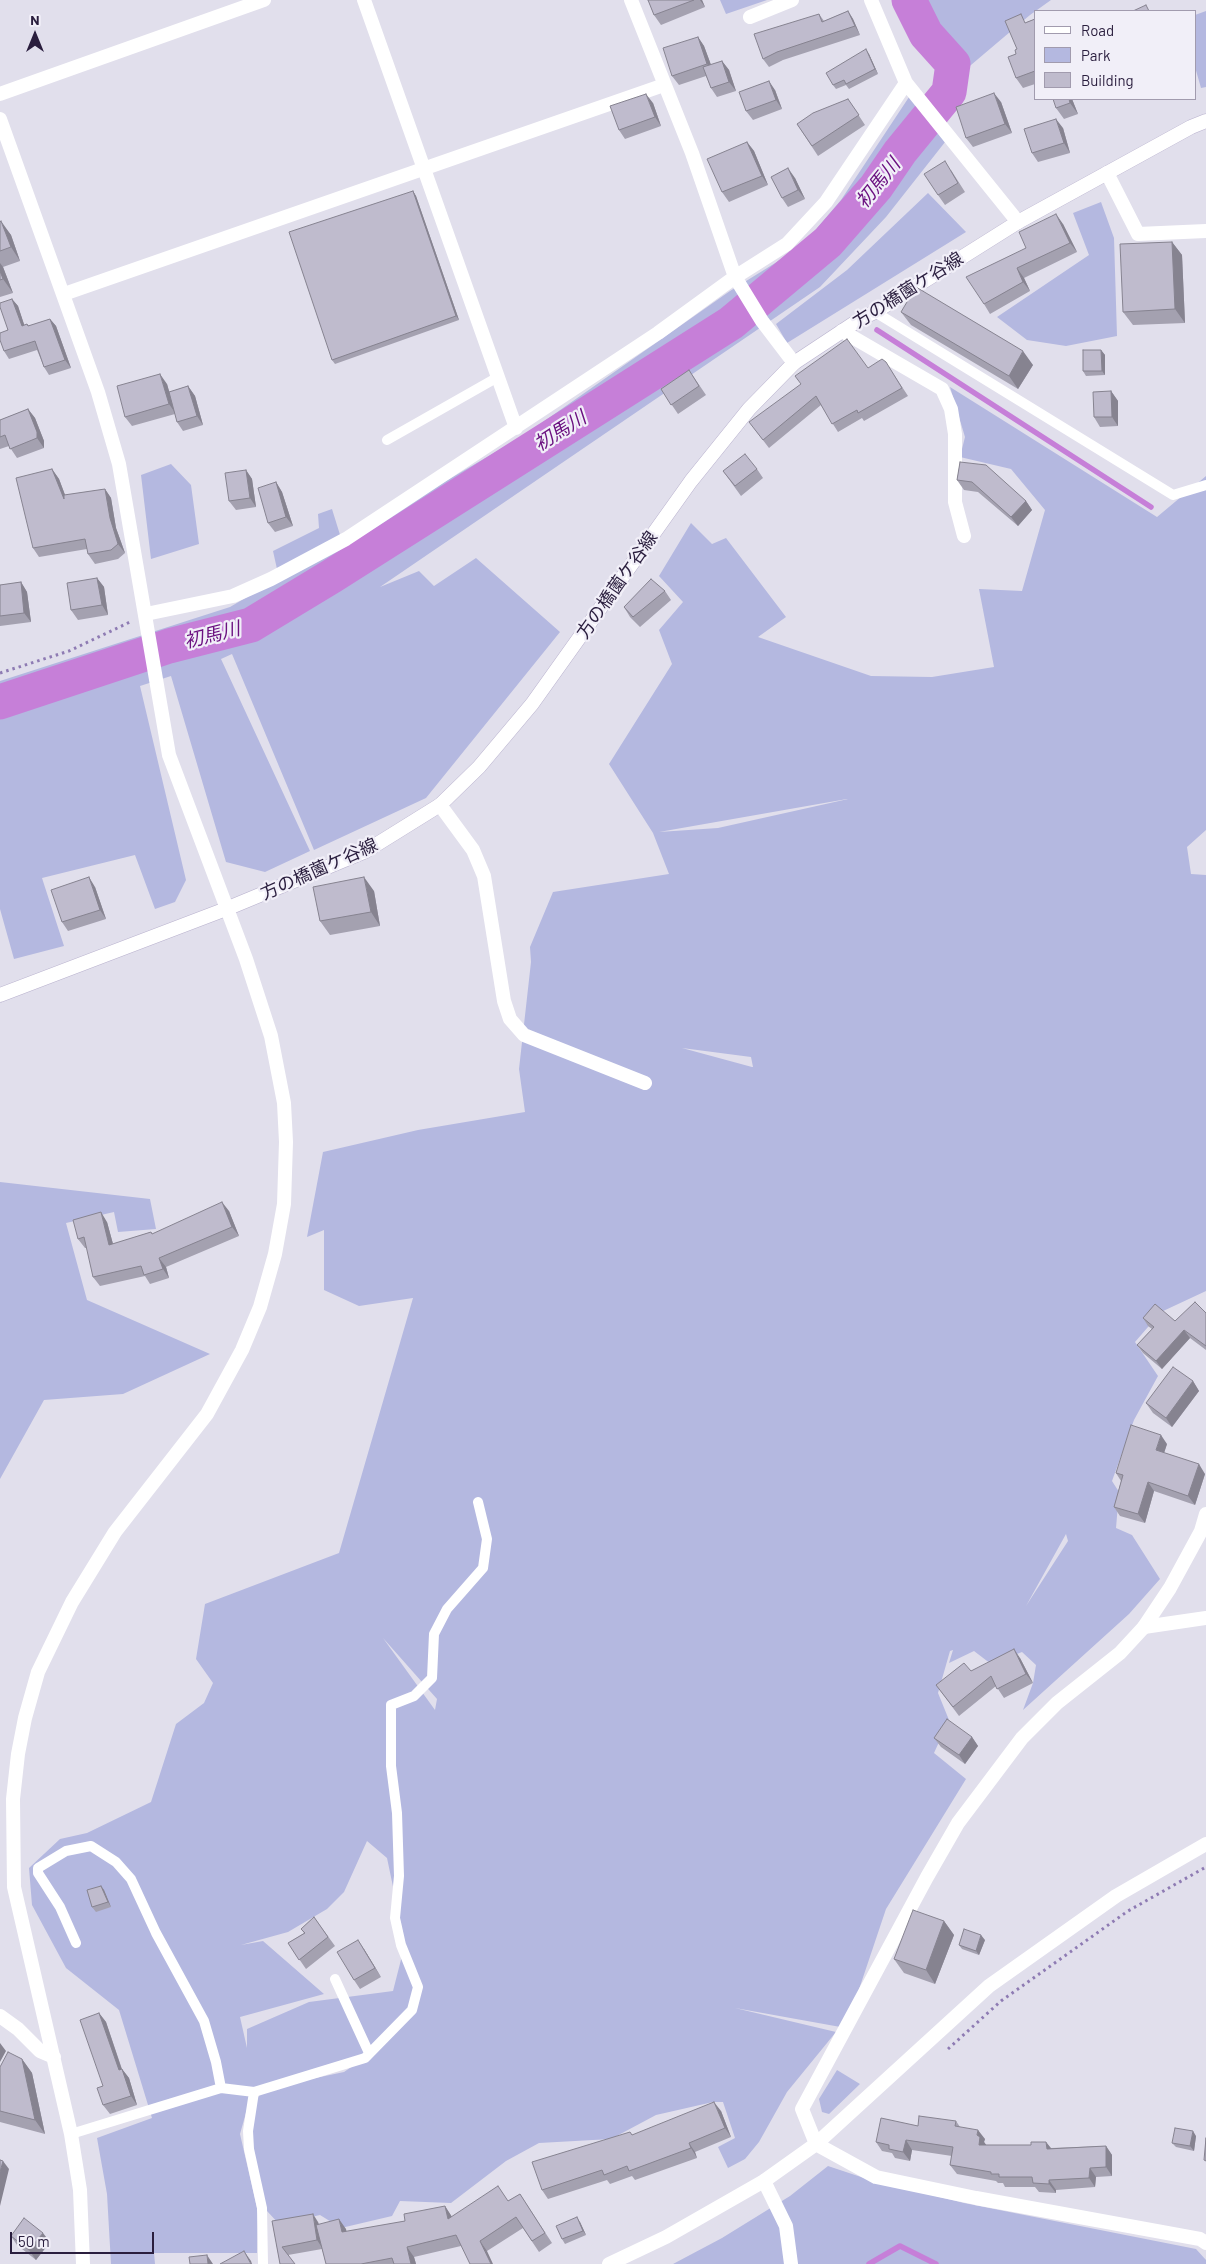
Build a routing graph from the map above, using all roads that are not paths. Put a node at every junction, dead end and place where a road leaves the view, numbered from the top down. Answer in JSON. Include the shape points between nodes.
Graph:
{"nodes":[{"id":1,"x":264,"y":0,"type":"edge"},
{"id":2,"x":364,"y":0,"type":"edge"},
{"id":3,"x":631,"y":0,"type":"edge"},
{"id":4,"x":792,"y":0,"type":"edge"},
{"id":5,"x":871,"y":0,"type":"edge"},
{"id":6,"x":750,"y":17,"type":"dead end"},
{"id":7,"x":664,"y":86,"type":"junction"},
{"id":8,"x":909,"y":87,"type":"junction"},
{"id":9,"x":0,"y":94,"type":"edge"},
{"id":10,"x":0,"y":119,"type":"edge"},
{"id":11,"x":1206,"y":121,"type":"edge"},
{"id":12,"x":425,"y":168,"type":"junction"},
{"id":13,"x":1106,"y":173,"type":"junction"},
{"id":14,"x":1018,"y":222,"type":"junction"},
{"id":15,"x":1206,"y":230,"type":"edge"},
{"id":16,"x":737,"y":280,"type":"junction"},
{"id":17,"x":64,"y":294,"type":"junction"},
{"id":18,"x":874,"y":312,"type":"junction"},
{"id":19,"x":842,"y":331,"type":"junction"},
{"id":20,"x":794,"y":363,"type":"junction"},
{"id":21,"x":498,"y":377,"type":"junction"},
{"id":22,"x":516,"y":428,"type":"junction"},
{"id":23,"x":387,"y":440,"type":"dead end"},
{"id":24,"x":1206,"y":485,"type":"edge"},
{"id":25,"x":964,"y":536,"type":"dead end"},
{"id":26,"x":147,"y":620,"type":"junction"},
{"id":27,"x":440,"y":805,"type":"junction"},
{"id":28,"x":226,"y":909,"type":"junction"},
{"id":29,"x":0,"y":995,"type":"edge"},
{"id":30,"x":646,"y":1083,"type":"dead end"},
{"id":31,"x":478,"y":1502,"type":"dead end"},
{"id":32,"x":1206,"y":1514,"type":"edge"},
{"id":33,"x":1206,"y":1618,"type":"edge"},
{"id":34,"x":1144,"y":1627,"type":"junction"},
{"id":35,"x":1206,"y":1844,"type":"edge"},
{"id":36,"x":76,"y":1943,"type":"dead end"},
{"id":37,"x":336,"y":1979,"type":"dead end"},
{"id":38,"x":0,"y":2016,"type":"edge"},
{"id":39,"x":369,"y":2053,"type":"junction"},
{"id":40,"x":54,"y":2057,"type":"junction"},
{"id":41,"x":221,"y":2088,"type":"junction"},
{"id":42,"x":254,"y":2092,"type":"junction"},
{"id":43,"x":71,"y":2134,"type":"junction"},
{"id":44,"x":816,"y":2144,"type":"junction"},
{"id":45,"x":764,"y":2180,"type":"junction"},
{"id":46,"x":1206,"y":2243,"type":"edge"},
{"id":47,"x":83,"y":2264,"type":"edge"},
{"id":48,"x":263,"y":2264,"type":"edge"},
{"id":49,"x":609,"y":2264,"type":"edge"},
{"id":50,"x":791,"y":2264,"type":"edge"}],
"edges":[{"from":1,"to":9,"type":"street"},
{"from":2,"to":12,"type":"street"},
{"from":3,"to":7,"type":"street"},
{"from":4,"to":6,"type":"street"},
{"from":5,"to":8,"type":"street"},
{"from":7,"to":12,"type":"street"},
{"from":7,"to":16,"type":"street","via":[[692,153]]},
{"from":8,"to":14,"type":"street"},
{"from":8,"to":16,"type":"street","via":[[826,202],[787,244]]},
{"from":10,"to":17,"type":"street"},
{"from":11,"to":13,"type":"street","name":"方の橋薗ケ谷線"},
{"from":12,"to":17,"type":"street"},
{"from":12,"to":21,"type":"street"},
{"from":13,"to":14,"type":"street","name":"方の橋薗ケ谷線"},
{"from":13,"to":15,"type":"street","via":[[1138,234]]},
{"from":14,"to":18,"type":"street","name":"方の橋薗ケ谷線"},
{"from":16,"to":20,"type":"street","via":[[762,321]]},
{"from":16,"to":22,"type":"street"},
{"from":17,"to":26,"type":"street","via":[[98,392],[118,464]]},
{"from":18,"to":19,"type":"street","name":"方の橋薗ケ谷線"},
{"from":18,"to":24,"type":"lane","via":[[1174,495]]},
{"from":19,"to":20,"type":"street","name":"方の橋薗ケ谷線"},
{"from":19,"to":25,"type":"street","via":[[942,389],[951,410],[955,434],[955,502]]},
{"from":20,"to":27,"type":"street","name":"方の橋薗ケ谷線","via":[[748,408],[691,481],[532,704],[479,767]]},
{"from":21,"to":22,"type":"street"},
{"from":21,"to":23,"type":"lane"},
{"from":22,"to":26,"type":"street","via":[[346,539],[271,579],[233,596]]},
{"from":26,"to":28,"type":"street","via":[[169,755]]},
{"from":27,"to":28,"type":"street","name":"方の橋薗ケ谷線","via":[[366,852]]},
{"from":27,"to":30,"type":"street","via":[[473,850],[484,876],[504,1001],[510,1019],[524,1035]]},
{"from":28,"to":29,"type":"street","name":"方の橋薗ケ谷線"},
{"from":28,"to":40,"type":"street","via":[[260,998],[280,1074],[286,1142],[283,1213],[268,1280],[242,1350],[206,1414],[91,1568],[38,1672],[25,1718],[12,1799],[14,1886]]},
{"from":31,"to":39,"type":"lane","via":[[486,1539],[483,1568],[447,1610],[434,1634],[432,1678],[414,1696],[391,1705],[390,1766],[397,1813],[399,1876],[395,1918],[401,1945],[418,1987],[412,2010]]},
{"from":32,"to":34,"type":"street","via":[[1197,1539]]},
{"from":33,"to":34,"type":"street"},
{"from":34,"to":44,"type":"street","via":[[1120,1653],[1057,1703],[1022,1738],[958,1823],[802,2109]]},
{"from":35,"to":44,"type":"street","via":[[1116,1896],[990,1986]]},
{"from":36,"to":41,"type":"lane","via":[[38,1868],[66,1851],[91,1846],[116,1862],[131,1880],[204,2021]]},
{"from":37,"to":39,"type":"lane"},
{"from":38,"to":40,"type":"street","via":[[40,2051]]},
{"from":39,"to":42,"type":"lane","via":[[365,2058]]},
{"from":40,"to":43,"type":"street"},
{"from":41,"to":42,"type":"lane"},
{"from":41,"to":43,"type":"lane"},
{"from":42,"to":48,"type":"lane","via":[[248,2131],[262,2208]]},
{"from":43,"to":47,"type":"street","via":[[80,2190]]},
{"from":44,"to":45,"type":"street"},
{"from":44,"to":46,"type":"street","via":[[876,2177],[1200,2239]]},
{"from":45,"to":49,"type":"street","via":[[666,2237]]},
{"from":45,"to":50,"type":"street","via":[[786,2226]]}]}
